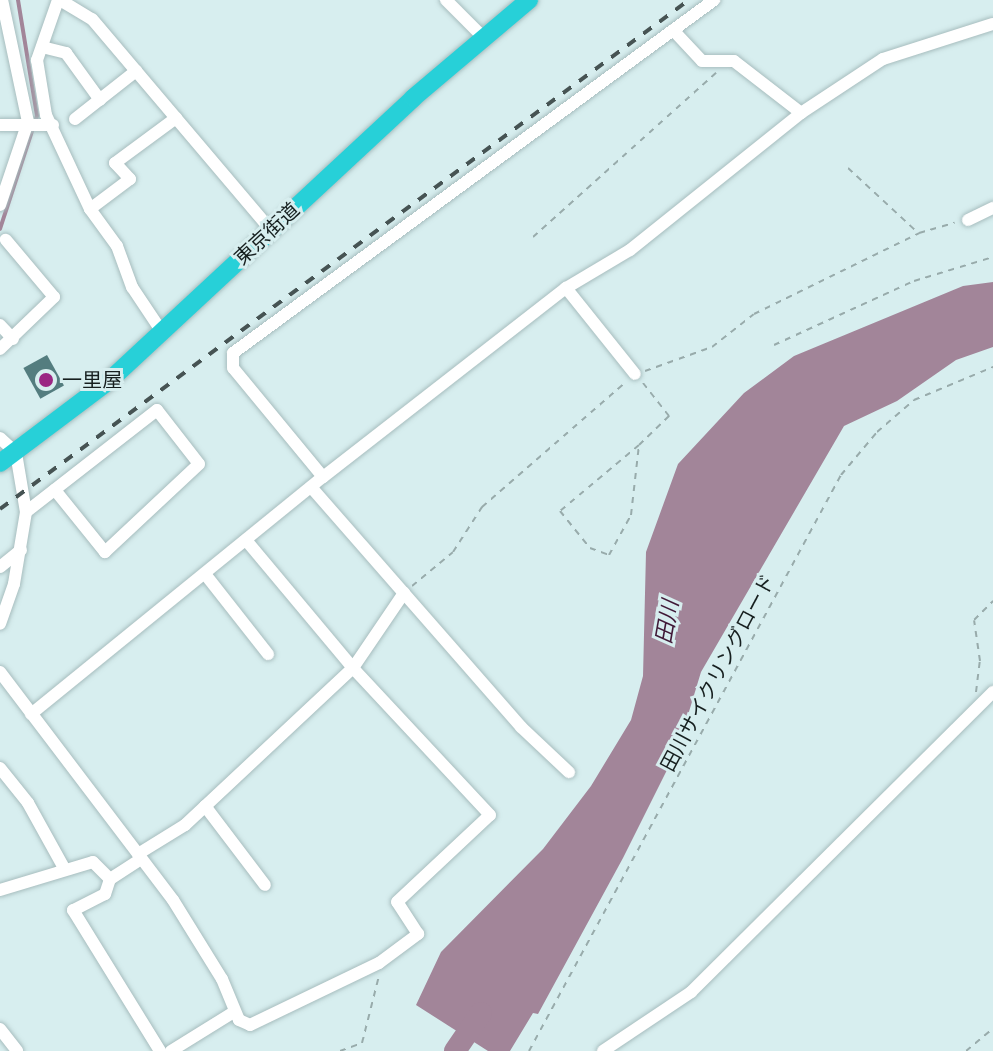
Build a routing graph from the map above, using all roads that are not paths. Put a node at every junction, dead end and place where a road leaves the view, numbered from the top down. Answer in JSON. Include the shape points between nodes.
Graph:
{"nodes":[{"id":1,"x":2,"y":0,"type":"edge"},
{"id":2,"x":59,"y":0,"type":"edge"},
{"id":3,"x":446,"y":0,"type":"edge"},
{"id":4,"x":529,"y":0,"type":"edge"},
{"id":5,"x":714,"y":0,"type":"edge"},
{"id":6,"x":993,"y":24,"type":"edge"},
{"id":7,"x":673,"y":30,"type":"junction"},
{"id":8,"x":484,"y":38,"type":"junction"},
{"id":9,"x":42,"y":47,"type":"junction"},
{"id":10,"x":136,"y":71,"type":"junction"},
{"id":11,"x":100,"y":100,"type":"junction"},
{"id":12,"x":801,"y":113,"type":"junction"},
{"id":13,"x":176,"y":118,"type":"junction"},
{"id":14,"x":75,"y":119,"type":"dead end"},
{"id":15,"x":30,"y":123,"type":"junction"},
{"id":16,"x":0,"y":125,"type":"edge"},
{"id":17,"x":50,"y":125,"type":"junction"},
{"id":18,"x":0,"y":205,"type":"edge"},
{"id":19,"x":993,"y":208,"type":"edge"},
{"id":20,"x":90,"y":209,"type":"junction"},
{"id":21,"x":968,"y":220,"type":"road end"},
{"id":22,"x":271,"y":230,"type":"junction"},
{"id":23,"x":6,"y":240,"type":"dead end"},
{"id":24,"x":566,"y":288,"type":"junction"},
{"id":25,"x":0,"y":325,"type":"edge"},
{"id":26,"x":162,"y":332,"type":"junction"},
{"id":27,"x":13,"y":339,"type":"junction"},
{"id":28,"x":0,"y":349,"type":"edge"},
{"id":29,"x":635,"y":374,"type":"road end"},
{"id":30,"x":0,"y":438,"type":"edge"},
{"id":31,"x":8,"y":458,"type":"edge"},
{"id":32,"x":323,"y":477,"type":"junction"},
{"id":33,"x":311,"y":487,"type":"junction"},
{"id":34,"x":55,"y":490,"type":"junction"},
{"id":35,"x":26,"y":512,"type":"junction"},
{"id":36,"x":246,"y":540,"type":"junction"},
{"id":37,"x":21,"y":550,"type":"junction"},
{"id":38,"x":0,"y":567,"type":"edge"},
{"id":39,"x":205,"y":574,"type":"junction"},
{"id":40,"x":404,"y":593,"type":"junction"},
{"id":41,"x":0,"y":624,"type":"edge"},
{"id":42,"x":268,"y":654,"type":"dead end"},
{"id":43,"x":353,"y":668,"type":"junction"},
{"id":44,"x":0,"y":672,"type":"edge"},
{"id":45,"x":993,"y":692,"type":"edge"},
{"id":46,"x":31,"y":714,"type":"junction"},
{"id":47,"x":0,"y":768,"type":"edge"},
{"id":48,"x":569,"y":772,"type":"dead end"},
{"id":49,"x":205,"y":806,"type":"junction"},
{"id":50,"x":140,"y":856,"type":"junction"},
{"id":51,"x":64,"y":868,"type":"junction"},
{"id":52,"x":110,"y":879,"type":"junction"},
{"id":53,"x":265,"y":885,"type":"dead end"},
{"id":54,"x":0,"y":890,"type":"edge"},
{"id":55,"x":234,"y":1012,"type":"junction"},
{"id":56,"x":0,"y":1029,"type":"edge"},
{"id":57,"x":17,"y":1051,"type":"edge"},
{"id":58,"x":160,"y":1051,"type":"edge"},
{"id":59,"x":171,"y":1051,"type":"edge"},
{"id":60,"x":603,"y":1051,"type":"edge"}],
"edges":[{"from":1,"to":15,"type":"street"},
{"from":2,"to":9,"type":"street"},
{"from":2,"to":10,"type":"street","via":[[92,19]]},
{"from":3,"to":8,"type":"street"},
{"from":4,"to":8,"type":"highway","name":"東京街道"},
{"from":5,"to":7,"type":"street"},
{"from":6,"to":12,"type":"street","via":[[883,59]]},
{"from":7,"to":12,"type":"street","via":[[702,61],[734,61]]},
{"from":7,"to":32,"type":"street","via":[[233,353],[230,363]]},
{"from":8,"to":22,"type":"highway","name":"東京街道"},
{"from":9,"to":11,"type":"street","via":[[66,53]]},
{"from":9,"to":17,"type":"street","via":[[37,60]]},
{"from":10,"to":11,"type":"street"},
{"from":10,"to":13,"type":"street"},
{"from":11,"to":14,"type":"street"},
{"from":12,"to":24,"type":"street","via":[[630,250]]},
{"from":13,"to":20,"type":"street","via":[[115,163],[130,179]]},
{"from":13,"to":22,"type":"street"},
{"from":15,"to":16,"type":"street"},
{"from":15,"to":17,"type":"street"},
{"from":15,"to":18,"type":"street"},
{"from":17,"to":20,"type":"street"},
{"from":19,"to":21,"type":"street"},
{"from":20,"to":26,"type":"street","via":[[117,246],[132,287]]},
{"from":22,"to":26,"type":"highway","name":"東京街道"},
{"from":23,"to":27,"type":"street","via":[[54,297]]},
{"from":24,"to":29,"type":"street"},
{"from":24,"to":32,"type":"street"},
{"from":25,"to":27,"type":"street"},
{"from":26,"to":31,"type":"highway","name":"東京街道","via":[[100,388]]},
{"from":27,"to":28,"type":"street"},
{"from":30,"to":31,"type":"street"},
{"from":31,"to":35,"type":"street"},
{"from":32,"to":33,"type":"street"},
{"from":33,"to":36,"type":"street"},
{"from":33,"to":40,"type":"street"},
{"from":34,"to":34,"type":"street","via":[[157,410],[199,464],[105,552]]},
{"from":34,"to":35,"type":"street"},
{"from":35,"to":37,"type":"street"},
{"from":36,"to":39,"type":"street"},
{"from":36,"to":43,"type":"street"},
{"from":37,"to":38,"type":"street"},
{"from":37,"to":41,"type":"street"},
{"from":39,"to":42,"type":"street"},
{"from":39,"to":46,"type":"street"},
{"from":40,"to":43,"type":"street"},
{"from":40,"to":48,"type":"street","via":[[521,727]]},
{"from":43,"to":49,"type":"street"},
{"from":43,"to":55,"type":"street","via":[[490,815],[397,902],[418,934],[379,963],[250,1025]]},
{"from":44,"to":46,"type":"street"},
{"from":45,"to":60,"type":"street","via":[[691,992]]},
{"from":46,"to":50,"type":"street"},
{"from":47,"to":51,"type":"street","via":[[28,803]]},
{"from":49,"to":50,"type":"street"},
{"from":49,"to":53,"type":"street"},
{"from":50,"to":52,"type":"street"},
{"from":50,"to":55,"type":"street","via":[[222,979]]},
{"from":51,"to":52,"type":"street","via":[[93,862]]},
{"from":51,"to":54,"type":"street"},
{"from":52,"to":58,"type":"street","via":[[105,894],[73,910]]},
{"from":55,"to":59,"type":"street"},
{"from":56,"to":57,"type":"street"}]}
